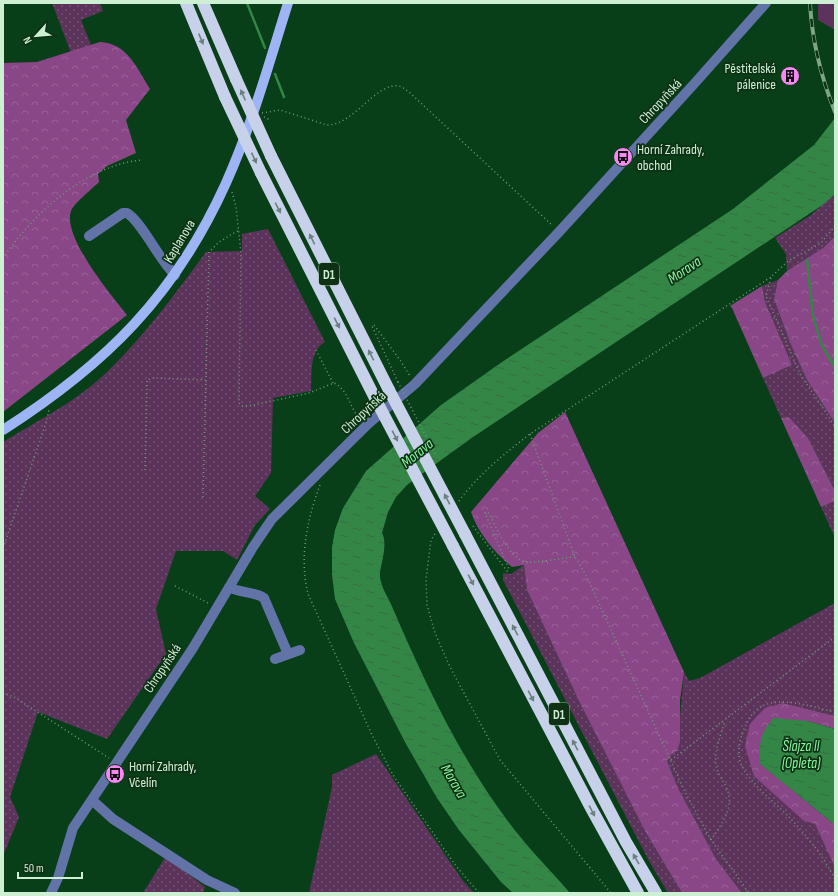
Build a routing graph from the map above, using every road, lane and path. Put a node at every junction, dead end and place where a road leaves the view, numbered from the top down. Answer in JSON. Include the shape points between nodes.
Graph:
{"nodes":[{"id":1,"x":186,"y":3,"type":"edge"},
{"id":2,"x":203,"y":3,"type":"edge"},
{"id":3,"x":288,"y":3,"type":"edge"},
{"id":4,"x":766,"y":3,"type":"edge"},
{"id":5,"x":260,"y":114,"type":"dead end"},
{"id":6,"x":142,"y":160,"type":"dead end"},
{"id":7,"x":226,"y":184,"type":"junction"},
{"id":8,"x":835,"y":226,"type":"edge"},
{"id":9,"x":239,"y":230,"type":"junction"},
{"id":10,"x":559,"y":232,"type":"junction"},
{"id":11,"x":89,"y":236,"type":"dead end"},
{"id":12,"x":3,"y":258,"type":"edge"},
{"id":13,"x":175,"y":275,"type":"junction"},
{"id":14,"x":771,"y":277,"type":"junction"},
{"id":15,"x":316,"y":350,"type":"dead end"},
{"id":16,"x":205,"y":380,"type":"junction"},
{"id":17,"x":333,"y":383,"type":"junction"},
{"id":18,"x":415,"y":384,"type":"junction"},
{"id":19,"x":393,"y":386,"type":"junction"},
{"id":20,"x":48,"y":401,"type":"junction"},
{"id":21,"x":368,"y":424,"type":"junction"},
{"id":22,"x":835,"y":426,"type":"edge"},
{"id":23,"x":3,"y":430,"type":"edge"},
{"id":24,"x":530,"y":434,"type":"junction"},
{"id":25,"x":438,"y":460,"type":"dead end"},
{"id":26,"x":145,"y":470,"type":"dead end"},
{"id":27,"x":321,"y":480,"type":"dead end"},
{"id":28,"x":457,"y":495,"type":"dead end"},
{"id":29,"x":203,"y":498,"type":"dead end"},
{"id":30,"x":460,"y":502,"type":"dead end"},
{"id":31,"x":457,"y":503,"type":"dead end"},
{"id":32,"x":471,"y":523,"type":"dead end"},
{"id":33,"x":435,"y":534,"type":"dead end"},
{"id":34,"x":3,"y":548,"type":"edge"},
{"id":35,"x":575,"y":557,"type":"junction"},
{"id":36,"x":175,"y":586,"type":"dead end"},
{"id":37,"x":229,"y":587,"type":"junction"},
{"id":38,"x":217,"y":608,"type":"junction"},
{"id":39,"x":835,"y":637,"type":"edge"},
{"id":40,"x":300,"y":650,"type":"dead end"},
{"id":41,"x":288,"y":654,"type":"junction"},
{"id":42,"x":275,"y":659,"type":"dead end"},
{"id":43,"x":3,"y":693,"type":"edge"},
{"id":44,"x":835,"y":712,"type":"edge"},
{"id":45,"x":725,"y":722,"type":"junction"},
{"id":46,"x":671,"y":760,"type":"junction"},
{"id":47,"x":116,"y":762,"type":"junction"},
{"id":48,"x":92,"y":800,"type":"junction"},
{"id":49,"x":711,"y":840,"type":"junction"},
{"id":50,"x":835,"y":880,"type":"edge"},
{"id":51,"x":51,"y":893,"type":"edge"},
{"id":52,"x":235,"y":893,"type":"edge"},
{"id":53,"x":480,"y":893,"type":"edge"},
{"id":54,"x":611,"y":893,"type":"edge"},
{"id":55,"x":638,"y":893,"type":"edge"},
{"id":56,"x":656,"y":893,"type":"edge"},
{"id":57,"x":749,"y":893,"type":"edge"}],
"edges":[{"from":1,"to":55,"type":"highway","number":"D1","one_way":true,"bridge":true,"via":[[225,97],[261,173],[377,402]]},
{"from":19,"to":2,"type":"highway","number":"D1","one_way":true,"bridge":true,"via":[[271,156]]},
{"from":3,"to":7,"type":"main road","name":"Kaplanova","via":[[254,113]]},
{"from":4,"to":10,"type":"street","name":"Chropyňská"},
{"from":5,"to":10,"type":"path","via":[[280,110],[327,125],[338,123],[358,111],[386,88],[400,86]]},
{"from":6,"to":12,"type":"path","via":[[114,166],[74,187],[30,223]]},
{"from":7,"to":9,"type":"path","via":[[233,193]]},
{"from":7,"to":13,"type":"main road","name":"Kaplanova","via":[[200,235]]},
{"from":8,"to":14,"type":"path","via":[[821,243],[788,261]]},
{"from":9,"to":16,"type":"path","via":[[219,242],[209,252]]},
{"from":9,"to":17,"type":"path","via":[[239,403],[242,406],[249,406],[309,393]]},
{"from":10,"to":18,"type":"street","name":"Chropyňská"},
{"from":11,"to":13,"type":"street","via":[[123,213],[127,213],[134,218]]},
{"from":13,"to":20,"type":"main road","name":"Kaplanova","via":[[114,346]]},
{"from":14,"to":22,"type":"path","via":[[766,296],[797,368]]},
{"from":14,"to":24,"type":"path"},
{"from":15,"to":17,"type":"path"},
{"from":16,"to":26,"type":"path","via":[[147,380]]},
{"from":16,"to":29,"type":"path"},
{"from":17,"to":21,"type":"path","via":[[342,388],[354,412]]},
{"from":18,"to":19,"type":"path","via":[[374,325],[372,326]]},
{"from":18,"to":21,"type":"street","name":"Chropyňská"},
{"from":19,"to":25,"type":"path","bridge":true},
{"from":56,"to":19,"type":"highway","number":"D1","one_way":true,"bridge":true,"via":[[626,842],[465,534]]},
{"from":20,"to":23,"type":"main road","name":"Kaplanova"},
{"from":20,"to":34,"type":"path","via":[[46,423]]},
{"from":21,"to":37,"type":"street","name":"Chropyňská","via":[[272,519]]},
{"from":24,"to":31,"type":"path","via":[[495,462]]},
{"from":24,"to":35,"type":"path"},
{"from":27,"to":53,"type":"path","via":[[313,502],[304,546],[308,594],[372,735],[393,775],[456,866]]},
{"from":28,"to":30,"type":"path"},
{"from":32,"to":35,"type":"path","via":[[507,571],[509,568],[485,513],[488,512],[517,558],[526,562]]},
{"from":33,"to":54,"type":"path","via":[[431,540],[426,579],[427,605],[450,667],[500,760]]},
{"from":35,"to":46,"type":"path","via":[[587,577]]},
{"from":36,"to":38,"type":"path"},
{"from":37,"to":38,"type":"street","name":"Chropyňská"},
{"from":37,"to":41,"type":"street","via":[[264,598]]},
{"from":38,"to":47,"type":"street","name":"Chropyňská"},
{"from":39,"to":45,"type":"path"},
{"from":40,"to":41,"type":"street"},
{"from":41,"to":42,"type":"street"},
{"from":43,"to":47,"type":"path","via":[[14,697]]},
{"from":44,"to":50,"type":"path","via":[[784,701],[773,701],[761,707],[748,719],[740,738],[740,761],[747,775],[801,829]]},
{"from":45,"to":46,"type":"path"},
{"from":45,"to":49,"type":"path","via":[[715,762],[728,790],[729,802],[727,813]]},
{"from":46,"to":49,"type":"path"},
{"from":47,"to":48,"type":"street","name":"Chropyňská"},
{"from":48,"to":51,"type":"street","name":"Chropyňská","via":[[73,828]]},
{"from":48,"to":52,"type":"street","via":[[113,819],[207,880]]},
{"from":49,"to":57,"type":"path"}]}
